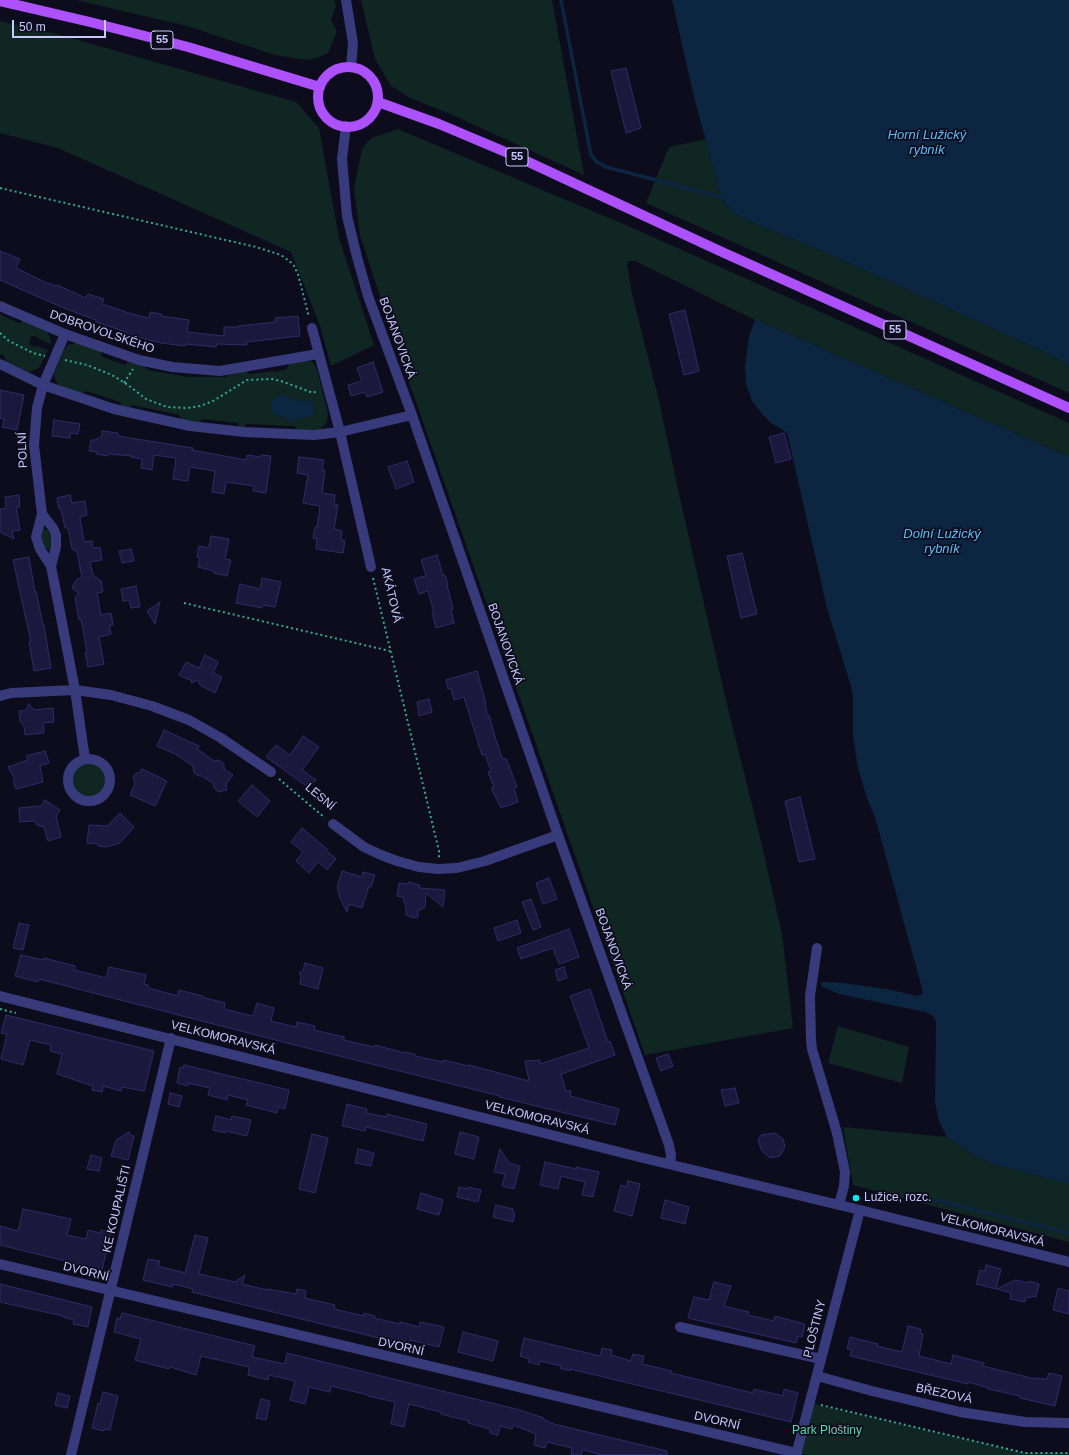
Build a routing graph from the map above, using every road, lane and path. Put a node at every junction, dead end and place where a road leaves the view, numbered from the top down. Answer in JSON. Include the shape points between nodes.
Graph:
{"nodes":[{"id":1,"x":346,"y":0,"type":"edge"},
{"id":2,"x":0,"y":1,"type":"edge"},
{"id":3,"x":12,"y":2,"type":"edge"},
{"id":4,"x":352,"y":67,"type":"junction"},
{"id":5,"x":320,"y":87,"type":"junction"},
{"id":6,"x":378,"y":102,"type":"junction"},
{"id":7,"x":346,"y":126,"type":"junction"},
{"id":8,"x":0,"y":188,"type":"edge"},
{"id":9,"x":0,"y":306,"type":"edge"},
{"id":10,"x":312,"y":328,"type":"joint"},
{"id":11,"x":0,"y":333,"type":"edge"},
{"id":12,"x":64,"y":334,"type":"junction"},
{"id":13,"x":318,"y":354,"type":"junction"},
{"id":14,"x":55,"y":358,"type":"junction"},
{"id":15,"x":0,"y":364,"type":"edge"},
{"id":16,"x":131,"y":372,"type":"dead end"},
{"id":17,"x":124,"y":383,"type":"junction"},
{"id":18,"x":43,"y":385,"type":"junction"},
{"id":19,"x":327,"y":385,"type":"junction"},
{"id":20,"x":190,"y":407,"type":"junction"},
{"id":21,"x":1069,"y":408,"type":"edge"},
{"id":22,"x":190,"y":412,"type":"dead end"},
{"id":23,"x":412,"y":415,"type":"junction"},
{"id":24,"x":340,"y":432,"type":"junction"},
{"id":25,"x":42,"y":514,"type":"junction"},
{"id":26,"x":50,"y":566,"type":"junction"},
{"id":27,"x":371,"y":566,"type":"joint"},
{"id":28,"x":184,"y":603,"type":"dead end"},
{"id":29,"x":390,"y":650,"type":"junction"},
{"id":30,"x":75,"y":690,"type":"junction"},
{"id":31,"x":0,"y":696,"type":"edge"},
{"id":32,"x":85,"y":759,"type":"junction"},
{"id":33,"x":271,"y":772,"type":"joint"},
{"id":34,"x":332,"y":824,"type":"joint"},
{"id":35,"x":558,"y":835,"type":"junction"},
{"id":36,"x":438,"y":869,"type":"junction"},
{"id":37,"x":817,"y":948,"type":"dead end"},
{"id":38,"x":0,"y":996,"type":"edge"},
{"id":39,"x":172,"y":1038,"type":"junction"},
{"id":40,"x":670,"y":1164,"type":"junction"},
{"id":41,"x":839,"y":1205,"type":"junction"},
{"id":42,"x":860,"y":1210,"type":"junction"},
{"id":43,"x":1069,"y":1262,"type":"edge"},
{"id":44,"x":0,"y":1264,"type":"edge"},
{"id":45,"x":111,"y":1291,"type":"junction"},
{"id":46,"x":680,"y":1327,"type":"dead end"},
{"id":47,"x":821,"y":1359,"type":"junction"},
{"id":48,"x":817,"y":1376,"type":"junction"},
{"id":49,"x":810,"y":1402,"type":"junction"},
{"id":50,"x":1069,"y":1423,"type":"edge"},
{"id":51,"x":1069,"y":1453,"type":"edge"},
{"id":52,"x":797,"y":1454,"type":"edge"},
{"id":53,"x":71,"y":1455,"type":"edge"}],
"edges":[{"from":1,"to":4,"type":"street","via":[[353,43]]},
{"from":2,"to":3,"type":"main road","number":"55"},
{"from":3,"to":5,"type":"main road","number":"55","via":[[188,46]]},
{"from":4,"to":5,"type":"main road","via":[[342,67],[334,71]]},
{"from":4,"to":6,"type":"main road","via":[[368,75],[374,82],[378,91]]},
{"from":5,"to":7,"type":"main road","via":[[319,103],[323,112],[330,120]]},
{"from":6,"to":7,"type":"main road","via":[[368,119],[359,124]]},
{"from":6,"to":21,"type":"main road","number":"55","via":[[522,159]]},
{"from":7,"to":23,"type":"street","name":"BOJANOVICKÁ","via":[[342,159],[350,230],[368,296]]},
{"from":8,"to":10,"type":"path","via":[[281,255],[293,264],[298,274]]},
{"from":9,"to":12,"type":"street","name":"DOBROVOLSKÉHO"},
{"from":10,"to":13,"type":"street","name":"AKÁTOVÁ"},
{"from":11,"to":14,"type":"path","via":[[9,341],[33,353]]},
{"from":12,"to":13,"type":"street","name":"DOBROVOLSKÉHO","via":[[139,360],[172,367],[220,371]]},
{"from":12,"to":14,"type":"street","name":"POLNÍ"},
{"from":13,"to":19,"type":"street","name":"AKÁTOVÁ"},
{"from":14,"to":17,"type":"path","via":[[87,365]]},
{"from":14,"to":18,"type":"street","name":"POLNÍ"},
{"from":15,"to":18,"type":"street"},
{"from":16,"to":17,"type":"path"},
{"from":17,"to":20,"type":"path","via":[[146,398],[167,407]]},
{"from":18,"to":24,"type":"street","via":[[114,409],[190,426],[244,432],[314,435]]},
{"from":18,"to":25,"type":"street","name":"POLNÍ","via":[[37,408],[34,445]]},
{"from":19,"to":20,"type":"path","via":[[313,393],[281,381],[247,380],[213,401]]},
{"from":19,"to":24,"type":"street","name":"AKÁTOVÁ"},
{"from":20,"to":22,"type":"path"},
{"from":23,"to":24,"type":"street"},
{"from":23,"to":35,"type":"street","name":"BOJANOVICKÁ"},
{"from":24,"to":27,"type":"street","name":"AKÁTOVÁ"},
{"from":25,"to":26,"type":"street","name":"POLNÍ","via":[[36,537]]},
{"from":25,"to":26,"type":"street","name":"POLNÍ","via":[[56,535],[56,547]]},
{"from":26,"to":30,"type":"street","name":"POLNÍ"},
{"from":27,"to":29,"type":"path","name":"AKÁTOVÁ"},
{"from":28,"to":29,"type":"path"},
{"from":29,"to":36,"type":"path","name":"AKÁTOVÁ","via":[[439,851]]},
{"from":30,"to":31,"type":"street","via":[[11,693]]},
{"from":30,"to":32,"type":"street"},
{"from":30,"to":33,"type":"street","via":[[111,695],[152,706],[189,720]]},
{"from":32,"to":32,"type":"street","via":[[72,767],[68,774],[69,789],[82,800],[93,801],[106,794],[111,778],[109,771],[100,762]]},
{"from":33,"to":34,"type":"path","name":"LESNÍ"},
{"from":34,"to":36,"type":"street","name":"LESNÍ","via":[[364,847],[381,855],[419,867]]},
{"from":35,"to":36,"type":"street","name":"LESNÍ","via":[[485,861],[457,868]]},
{"from":35,"to":40,"type":"street","name":"BOJANOVICKÁ","via":[[670,1146]]},
{"from":37,"to":41,"type":"street","via":[[810,996],[811,1040],[845,1172]]},
{"from":38,"to":39,"type":"street","name":"VELKOMORAVSKÁ"},
{"from":39,"to":40,"type":"street","name":"VELKOMORAVSKÁ"},
{"from":39,"to":45,"type":"street","name":"KE KOUPALIŠTI"},
{"from":40,"to":41,"type":"street","name":"VELKOMORAVSKÁ"},
{"from":41,"to":42,"type":"street","name":"VELKOMORAVSKÁ"},
{"from":42,"to":43,"type":"street","name":"VELKOMORAVSKÁ"},
{"from":42,"to":47,"type":"street","name":"PLOŠTINY"},
{"from":44,"to":45,"type":"street","name":"DVORNÍ"},
{"from":45,"to":52,"type":"street","name":"DVORNÍ"},
{"from":45,"to":53,"type":"street","name":"KE KOUPALIŠTI"},
{"from":46,"to":47,"type":"street"},
{"from":47,"to":48,"type":"street","name":"PLOŠTINY"},
{"from":48,"to":49,"type":"street","name":"PLOŠTINY"},
{"from":48,"to":50,"type":"street","name":"BŘEZOVÁ","via":[[960,1412],[1025,1422]]},
{"from":49,"to":51,"type":"path","via":[[1025,1453]]},
{"from":49,"to":52,"type":"street","name":"PLOŠTINY"}]}
